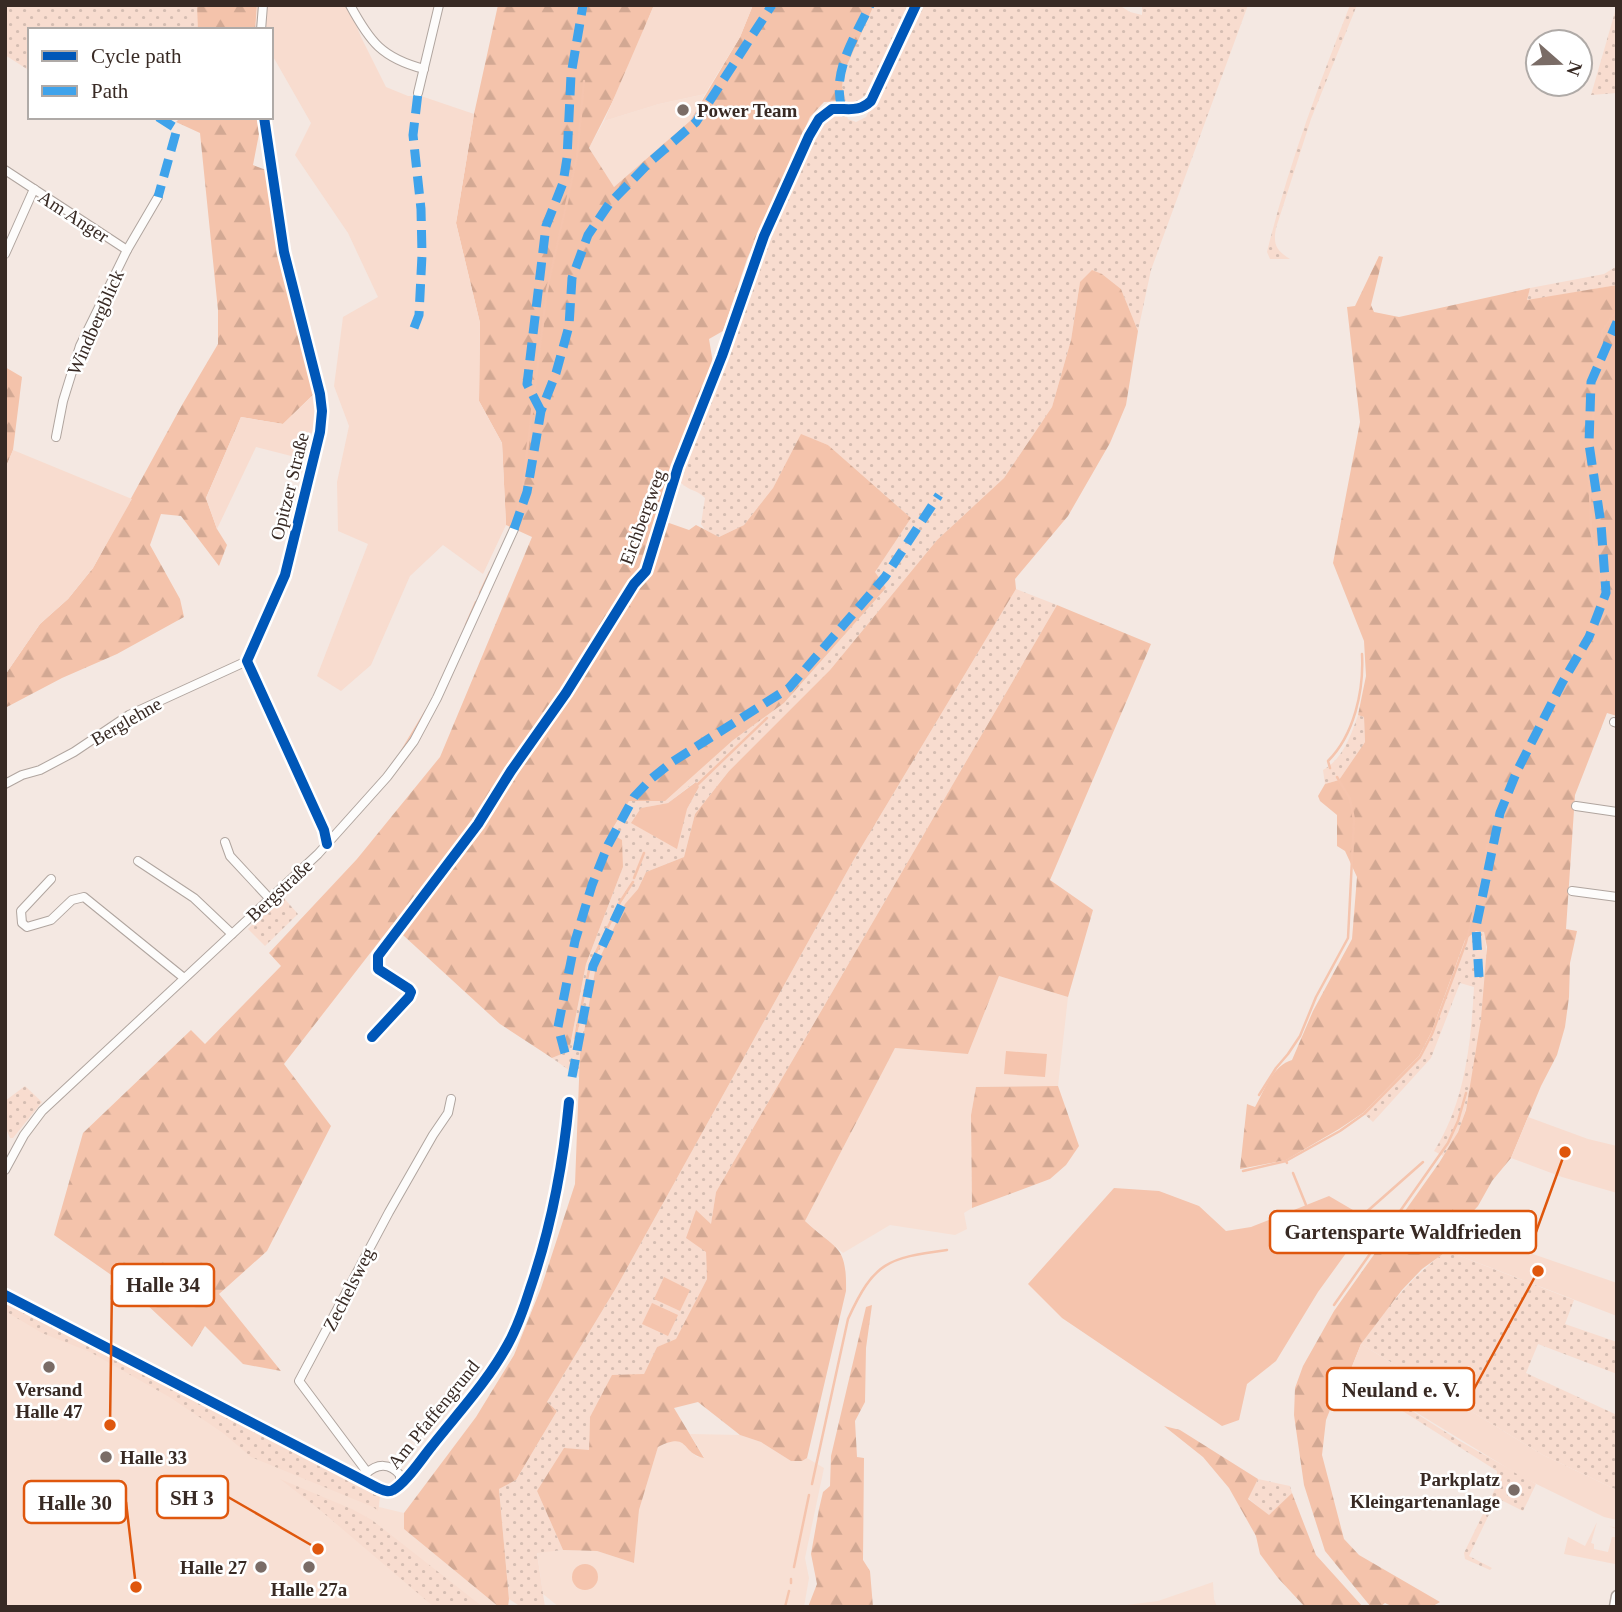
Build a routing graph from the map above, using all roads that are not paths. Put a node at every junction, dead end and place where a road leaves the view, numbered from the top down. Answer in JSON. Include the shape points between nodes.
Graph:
{"nodes":[{"id":1,"x":263,"y":5,"type":"edge"},
{"id":2,"x":350,"y":5,"type":"edge"},
{"id":3,"x":439,"y":5,"type":"edge"},
{"id":4,"x":916,"y":5,"type":"edge"},
{"id":5,"x":261,"y":28,"type":"edge"},
{"id":6,"x":424,"y":69,"type":"junction"},
{"id":7,"x":418,"y":93,"type":"dead end"},
{"id":8,"x":264,"y":119,"type":"edge"},
{"id":9,"x":5,"y":170,"type":"edge"},
{"id":10,"x":34,"y":189,"type":"junction"},
{"id":11,"x":158,"y":197,"type":"dead end"},
{"id":12,"x":127,"y":250,"type":"junction"},
{"id":13,"x":5,"y":254,"type":"edge"},
{"id":14,"x":56,"y":437,"type":"dead end"},
{"id":15,"x":514,"y":529,"type":"dead end"},
{"id":16,"x":247,"y":660,"type":"junction"},
{"id":17,"x":5,"y":783,"type":"edge"},
{"id":18,"x":1576,"y":806,"type":"dead end"},
{"id":19,"x":1617,"y":812,"type":"edge"},
{"id":20,"x":225,"y":842,"type":"dead end"},
{"id":21,"x":327,"y":844,"type":"junction"},
{"id":22,"x":138,"y":861,"type":"dead end"},
{"id":23,"x":51,"y":879,"type":"dead end"},
{"id":24,"x":1572,"y":891,"type":"dead end"},
{"id":25,"x":1617,"y":897,"type":"edge"},
{"id":26,"x":269,"y":898,"type":"junction"},
{"id":27,"x":232,"y":934,"type":"junction"},
{"id":28,"x":184,"y":978,"type":"junction"},
{"id":29,"x":372,"y":1037,"type":"dead end"},
{"id":30,"x":451,"y":1099,"type":"dead end"},
{"id":31,"x":569,"y":1102,"type":"dead end"},
{"id":32,"x":9,"y":1153,"type":"edge"},
{"id":33,"x":5,"y":1170,"type":"edge"},
{"id":34,"x":5,"y":1295,"type":"edge"},
{"id":35,"x":364,"y":1476,"type":"junction"},
{"id":36,"x":400,"y":1484,"type":"junction"},
{"id":37,"x":1617,"y":1596,"type":"edge"},
{"id":38,"x":1615,"y":1607,"type":"edge"}],
"edges":[{"from":1,"to":5,"type":"street"},
{"from":2,"to":6,"type":"street","via":[[365,32],[384,52]]},
{"from":3,"to":6,"type":"street"},
{"from":4,"to":29,"type":"street","name":"Eichbergweg","via":[[870,102],[853,111],[832,109],[809,136],[764,236],[681,460],[646,570],[478,824],[378,956],[378,969],[409,989],[410,997]]},
{"from":6,"to":7,"type":"street"},
{"from":8,"to":16,"type":"street","name":"Opitzer Straße","via":[[285,252],[322,411],[316,455],[285,575]]},
{"from":9,"to":10,"type":"street","name":"Am Anger"},
{"from":10,"to":12,"type":"street","name":"Am Anger"},
{"from":10,"to":13,"type":"street"},
{"from":11,"to":12,"type":"street","name":"Am Anger"},
{"from":12,"to":14,"type":"street","name":"Windbergblick","via":[[80,346]]},
{"from":15,"to":21,"type":"street","name":"Bergstraße","via":[[414,741]]},
{"from":16,"to":17,"type":"street","name":"Berglehne","via":[[129,715],[40,771]]},
{"from":16,"to":21,"type":"street"},
{"from":18,"to":19,"type":"street"},
{"from":20,"to":26,"type":"street","via":[[230,856]]},
{"from":21,"to":26,"type":"street","name":"Bergstraße"},
{"from":22,"to":27,"type":"street","via":[[194,898]]},
{"from":23,"to":28,"type":"street","via":[[21,911],[26,927],[51,920],[72,900],[84,897]]},
{"from":24,"to":25,"type":"street"},
{"from":26,"to":27,"type":"street","name":"Bergstraße"},
{"from":27,"to":28,"type":"street","name":"Bergstraße"},
{"from":28,"to":32,"type":"street","name":"Bergstraße","via":[[42,1111]]},
{"from":30,"to":35,"type":"street","name":"Zechelsweg","via":[[448,1113],[401,1189],[299,1381]]},
{"from":31,"to":36,"type":"street","name":"Am Pfaffengrund","via":[[562,1170],[541,1261],[516,1328],[484,1380]]},
{"from":32,"to":33,"type":"street","name":"Bergstraße"},
{"from":34,"to":35,"type":"street","name":"Am Pfaffengrund"},
{"from":35,"to":36,"type":"street","name":"Am Pfaffengrund","via":[[386,1492]]},
{"from":35,"to":36,"type":"street","name":"Am Pfaffengrund","via":[[382,1465],[395,1469]]},
{"from":37,"to":38,"type":"street"}]}
